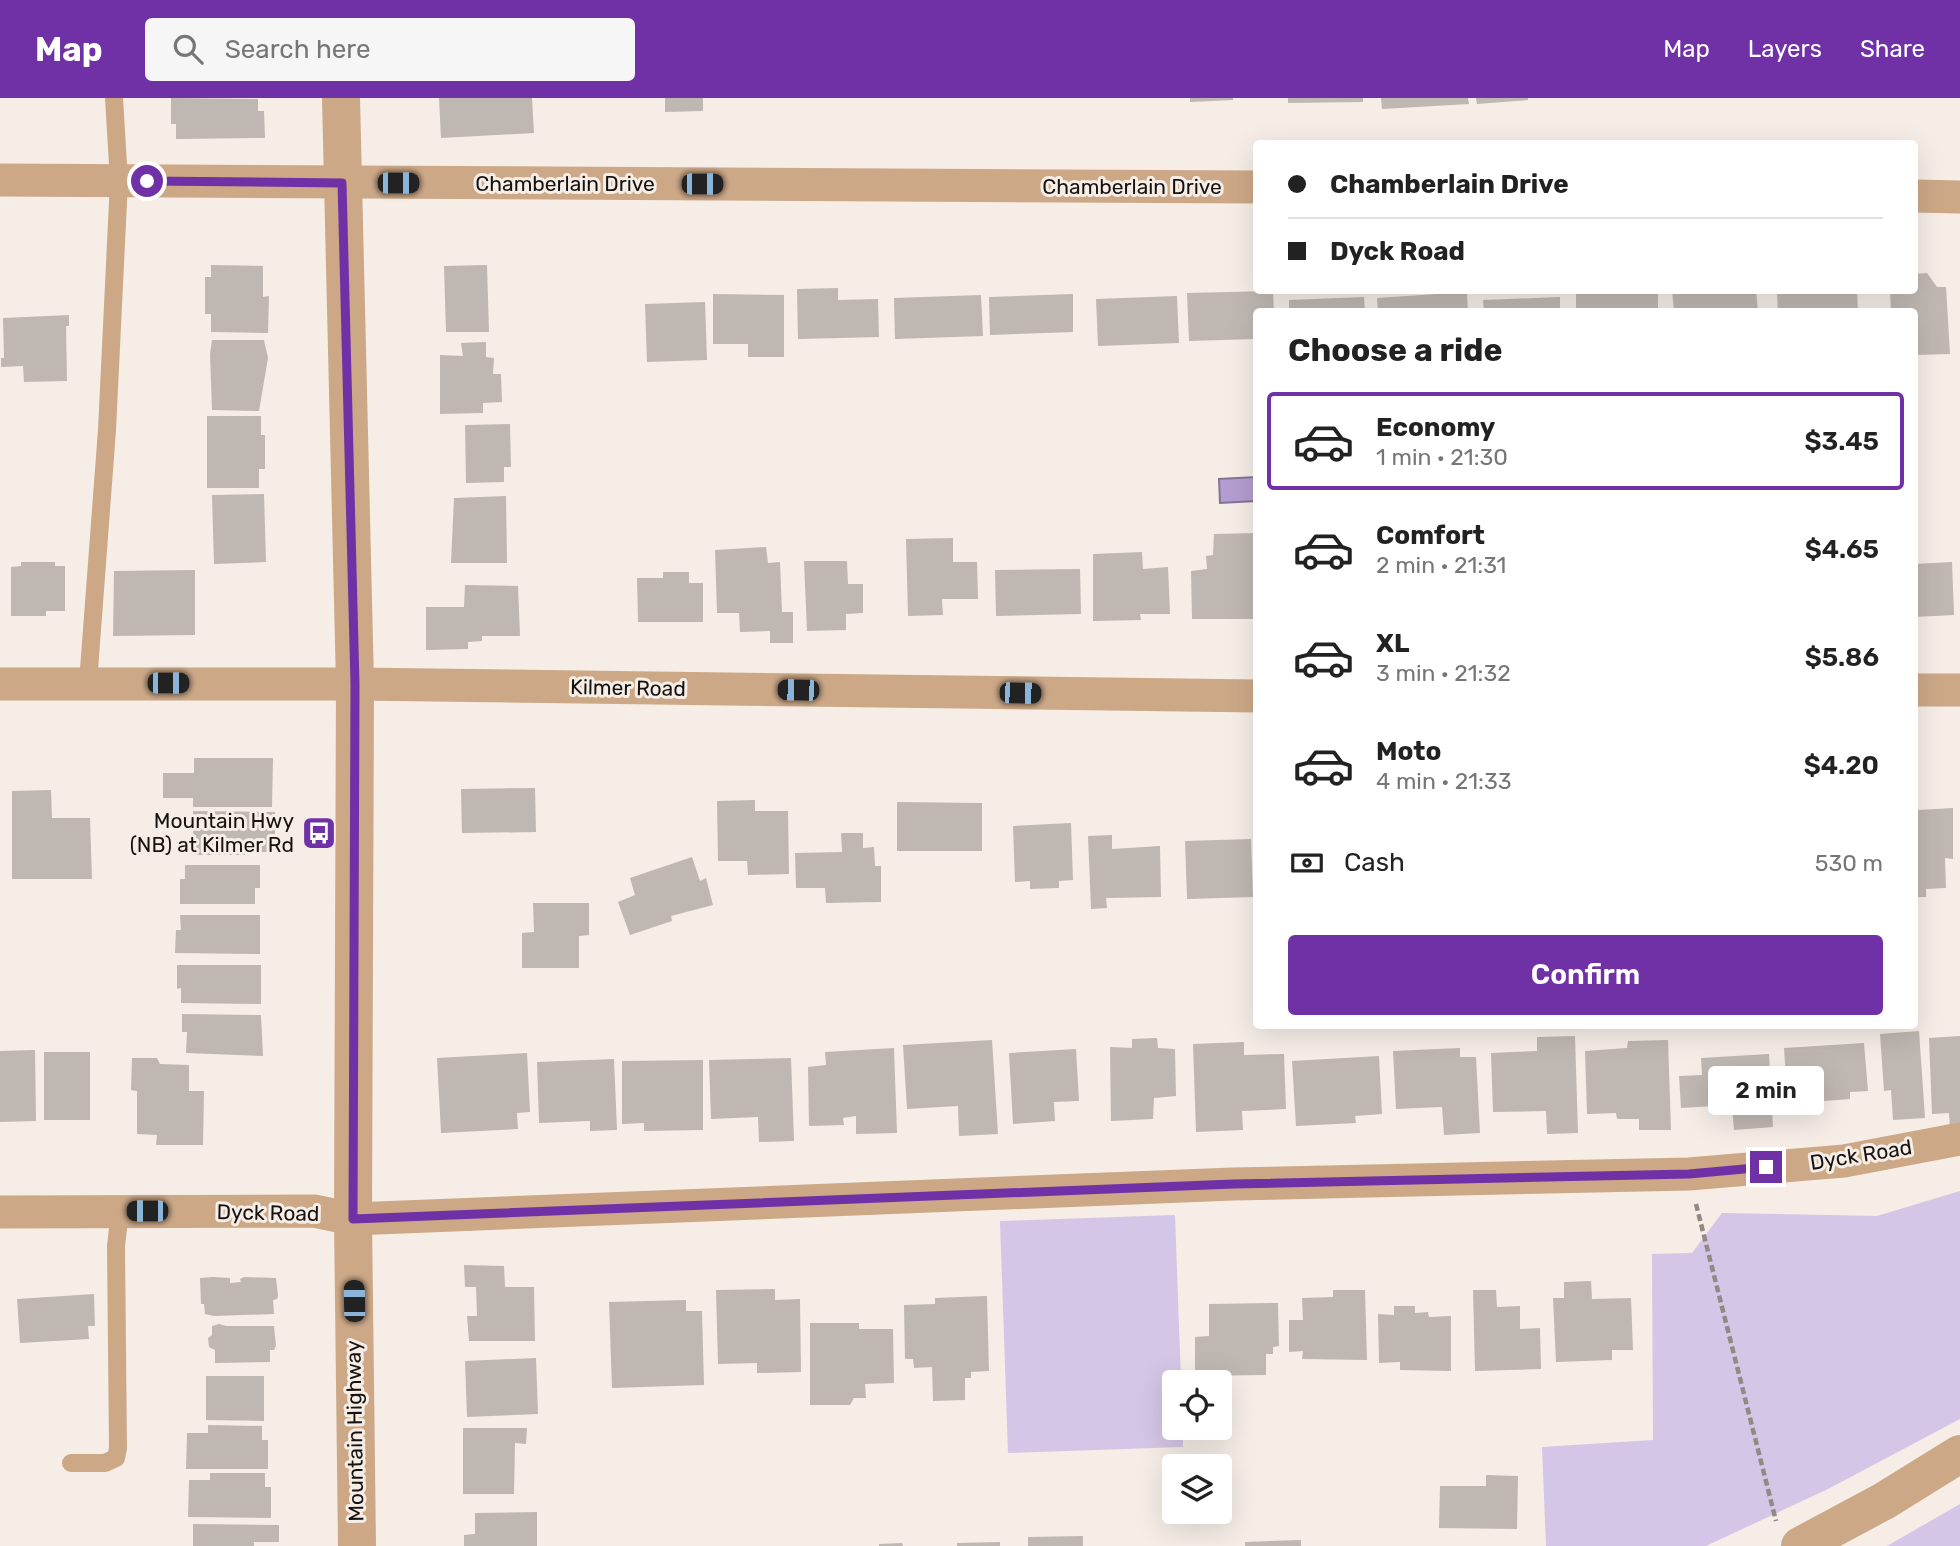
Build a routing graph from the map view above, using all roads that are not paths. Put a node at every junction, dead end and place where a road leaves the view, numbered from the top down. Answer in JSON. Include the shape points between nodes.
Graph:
{"nodes":[{"id":1,"x":114,"y":98,"type":"edge"},
{"id":2,"x":341,"y":98,"type":"edge"},
{"id":3,"x":0,"y":180,"type":"edge"},
{"id":4,"x":119,"y":181,"type":"junction"},
{"id":5,"x":342,"y":183,"type":"junction"},
{"id":6,"x":1253,"y":187,"type":"edge"},
{"id":7,"x":1918,"y":197,"type":"edge"},
{"id":8,"x":1960,"y":197,"type":"edge"},
{"id":9,"x":88,"y":683,"type":"junction"},
{"id":10,"x":0,"y":684,"type":"edge"},
{"id":11,"x":355,"y":684,"type":"junction"},
{"id":12,"x":1918,"y":690,"type":"edge"},
{"id":13,"x":1960,"y":690,"type":"edge"},
{"id":14,"x":1253,"y":696,"type":"edge"},
{"id":15,"x":1960,"y":1139,"type":"edge"},
{"id":16,"x":0,"y":1212,"type":"edge"},
{"id":17,"x":120,"y":1212,"type":"junction"},
{"id":18,"x":353,"y":1219,"type":"junction"},
{"id":19,"x":1960,"y":1454,"type":"edge"},
{"id":20,"x":71,"y":1463,"type":"dead end"},
{"id":21,"x":1788,"y":1534,"type":"edge"},
{"id":22,"x":357,"y":1546,"type":"edge"}],
"edges":[{"from":1,"to":4,"type":"lane"},
{"from":2,"to":5,"type":"street","name":"Mountain Highway"},
{"from":3,"to":4,"type":"street","name":"Chamberlain Drive"},
{"from":4,"to":5,"type":"street","name":"Chamberlain Drive"},
{"from":4,"to":9,"type":"lane"},
{"from":5,"to":6,"type":"street","name":"Chamberlain Drive"},
{"from":5,"to":11,"type":"street","name":"Mountain Highway"},
{"from":7,"to":8,"type":"street"},
{"from":9,"to":10,"type":"street","name":"Kilmer Road"},
{"from":9,"to":11,"type":"street","name":"Kilmer Road"},
{"from":11,"to":14,"type":"street","name":"Kilmer Road"},
{"from":11,"to":18,"type":"street","name":"Mountain Highway"},
{"from":12,"to":13,"type":"street"},
{"from":15,"to":18,"type":"street","name":"Dyck Road","via":[[1844,1161],[1689,1174],[1233,1184]]},
{"from":16,"to":17,"type":"street","name":"Dyck Road"},
{"from":17,"to":18,"type":"street","name":"Dyck Road","via":[[314,1211]]},
{"from":17,"to":20,"type":"lane","via":[[116,1247],[118,1448],[116,1458],[105,1463]]},
{"from":18,"to":22,"type":"street","name":"Mountain Highway"},
{"from":19,"to":21,"type":"street","via":[[1884,1501]]}]}
